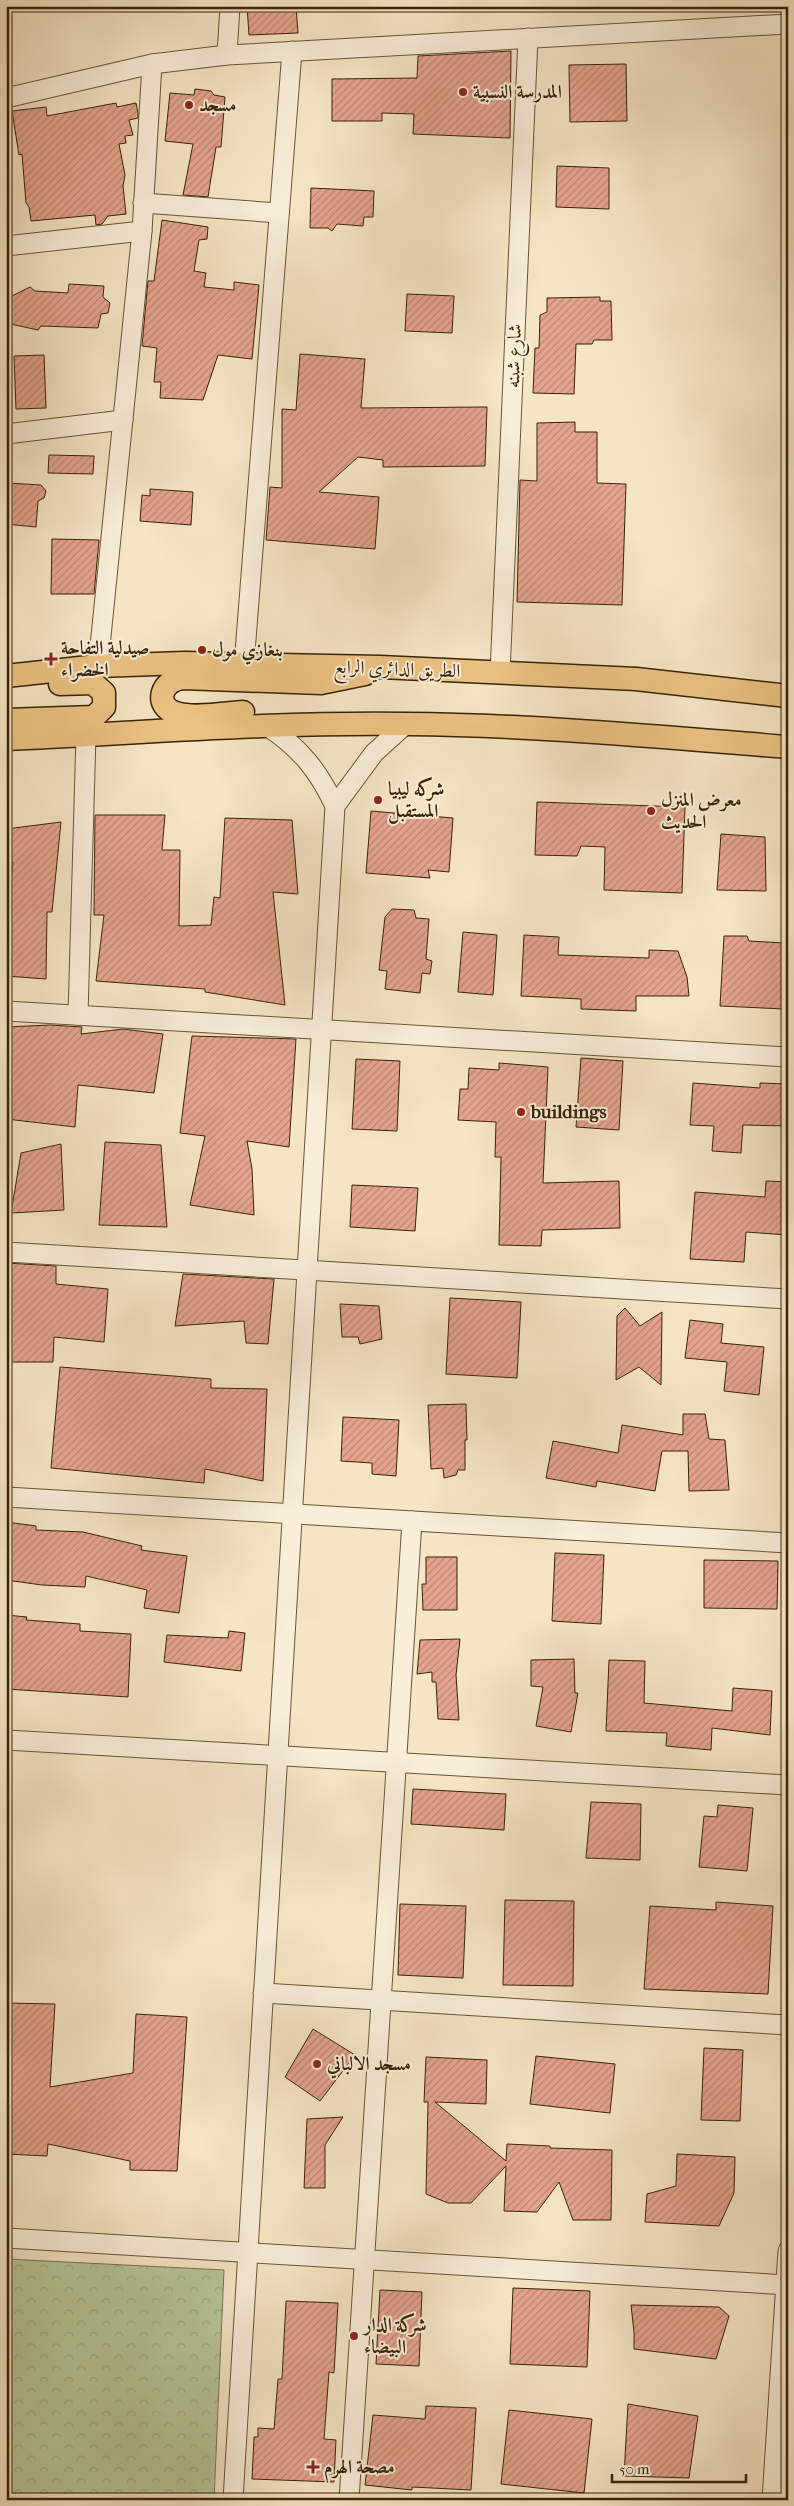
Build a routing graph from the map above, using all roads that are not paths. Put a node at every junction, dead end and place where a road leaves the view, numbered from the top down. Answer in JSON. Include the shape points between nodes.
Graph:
{"nodes":[{"id":1,"x":230,"y":6,"type":"edge"},
{"id":2,"x":788,"y":24,"type":"edge"},
{"id":3,"x":528,"y":38,"type":"junction"},
{"id":4,"x":292,"y":51,"type":"junction"},
{"id":5,"x":227,"y":55,"type":"junction"},
{"id":6,"x":152,"y":64,"type":"junction"},
{"id":7,"x":6,"y":98,"type":"edge"},
{"id":8,"x":143,"y":203,"type":"junction"},
{"id":9,"x":279,"y":213,"type":"junction"},
{"id":10,"x":142,"y":230,"type":"junction"},
{"id":11,"x":6,"y":246,"type":"edge"},
{"id":12,"x":123,"y":420,"type":"junction"},
{"id":13,"x":6,"y":434,"type":"edge"},
{"id":14,"x":244,"y":664,"type":"junction"},
{"id":15,"x":98,"y":666,"type":"junction"},
{"id":16,"x":380,"y":667,"type":"junction"},
{"id":17,"x":500,"y":673,"type":"junction"},
{"id":18,"x":6,"y":676,"type":"edge"},
{"id":19,"x":6,"y":689,"type":"edge"},
{"id":20,"x":788,"y":696,"type":"edge"},
{"id":21,"x":6,"y":720,"type":"edge"},
{"id":22,"x":354,"y":724,"type":"junction"},
{"id":23,"x":406,"y":724,"type":"junction"},
{"id":24,"x":267,"y":726,"type":"junction"},
{"id":25,"x":86,"y":735,"type":"junction"},
{"id":26,"x":6,"y":739,"type":"edge"},
{"id":27,"x":788,"y":747,"type":"edge"},
{"id":28,"x":335,"y":806,"type":"junction"},
{"id":29,"x":6,"y":1011,"type":"edge"},
{"id":30,"x":78,"y":1015,"type":"junction"},
{"id":31,"x":322,"y":1030,"type":"junction"},
{"id":32,"x":788,"y":1057,"type":"edge"},
{"id":33,"x":6,"y":1252,"type":"edge"},
{"id":34,"x":307,"y":1270,"type":"junction"},
{"id":35,"x":788,"y":1299,"type":"edge"},
{"id":36,"x":6,"y":1497,"type":"edge"},
{"id":37,"x":292,"y":1514,"type":"junction"},
{"id":38,"x":412,"y":1521,"type":"junction"},
{"id":39,"x":788,"y":1543,"type":"edge"},
{"id":40,"x":6,"y":1740,"type":"edge"},
{"id":41,"x":278,"y":1756,"type":"junction"},
{"id":42,"x":396,"y":1763,"type":"junction"},
{"id":43,"x":788,"y":1785,"type":"edge"},
{"id":44,"x":264,"y":1993,"type":"junction"},
{"id":45,"x":381,"y":2000,"type":"junction"},
{"id":46,"x":788,"y":2025,"type":"edge"},
{"id":47,"x":6,"y":2238,"type":"edge"},
{"id":48,"x":788,"y":2251,"type":"edge"},
{"id":49,"x":248,"y":2252,"type":"junction"},
{"id":50,"x":364,"y":2260,"type":"junction"},
{"id":51,"x":787,"y":2285,"type":"edge"},
{"id":52,"x":233,"y":2500,"type":"edge"},
{"id":53,"x":349,"y":2500,"type":"edge"},
{"id":54,"x":772,"y":2500,"type":"edge"}],
"edges":[{"from":1,"to":5,"type":"street"},
{"from":2,"to":3,"type":"street"},
{"from":3,"to":4,"type":"street"},
{"from":3,"to":17,"type":"street","name":"شارع شبنه"},
{"from":4,"to":5,"type":"street"},
{"from":4,"to":9,"type":"street"},
{"from":5,"to":6,"type":"street"},
{"from":6,"to":7,"type":"street"},
{"from":6,"to":8,"type":"street"},
{"from":8,"to":9,"type":"street"},
{"from":8,"to":10,"type":"street"},
{"from":9,"to":14,"type":"street"},
{"from":10,"to":11,"type":"street"},
{"from":10,"to":12,"type":"street"},
{"from":12,"to":13,"type":"street"},
{"from":12,"to":15,"type":"street"},
{"from":14,"to":15,"type":"main road","name":"الطريق الدائري الرابع"},
{"from":14,"to":16,"type":"main road","name":"الطريق الدائري الرابع"},
{"from":15,"to":18,"type":"main road","name":"الطريق الدائري الرابع"},
{"from":16,"to":17,"type":"main road","name":"الطريق الدائري الرابع"},
{"from":16,"to":22,"type":"main road","via":[[348,679],[322,683],[175,678],[164,689],[162,698],[165,705],[178,714],[326,710]]},
{"from":17,"to":20,"type":"main road","name":"الطريق الدائري الرابع","via":[[636,679]]},
{"from":19,"to":21,"type":"main road","via":[[93,683],[104,692],[105,700],[100,713],[94,717]]},
{"from":22,"to":23,"type":"main road"},
{"from":22,"to":24,"type":"main road"},
{"from":23,"to":27,"type":"main road","via":[[496,726]]},
{"from":23,"to":28,"type":"street","via":[[369,759]]},
{"from":24,"to":25,"type":"main road"},
{"from":24,"to":28,"type":"street","via":[[298,748]]},
{"from":25,"to":26,"type":"main road"},
{"from":25,"to":30,"type":"street"},
{"from":28,"to":31,"type":"street"},
{"from":29,"to":30,"type":"street"},
{"from":30,"to":31,"type":"street"},
{"from":31,"to":32,"type":"street"},
{"from":31,"to":34,"type":"street"},
{"from":33,"to":34,"type":"street"},
{"from":34,"to":35,"type":"street"},
{"from":34,"to":37,"type":"street"},
{"from":36,"to":37,"type":"street"},
{"from":37,"to":38,"type":"street"},
{"from":37,"to":41,"type":"street"},
{"from":38,"to":39,"type":"street"},
{"from":38,"to":42,"type":"street"},
{"from":40,"to":41,"type":"street"},
{"from":41,"to":42,"type":"street"},
{"from":41,"to":44,"type":"street"},
{"from":42,"to":43,"type":"street"},
{"from":42,"to":45,"type":"street"},
{"from":44,"to":45,"type":"street"},
{"from":44,"to":49,"type":"street"},
{"from":45,"to":46,"type":"street"},
{"from":45,"to":50,"type":"street"},
{"from":47,"to":49,"type":"street"},
{"from":48,"to":51,"type":"street"},
{"from":49,"to":50,"type":"street"},
{"from":49,"to":52,"type":"street"},
{"from":50,"to":51,"type":"street"},
{"from":50,"to":53,"type":"street"},
{"from":51,"to":54,"type":"street"}]}
